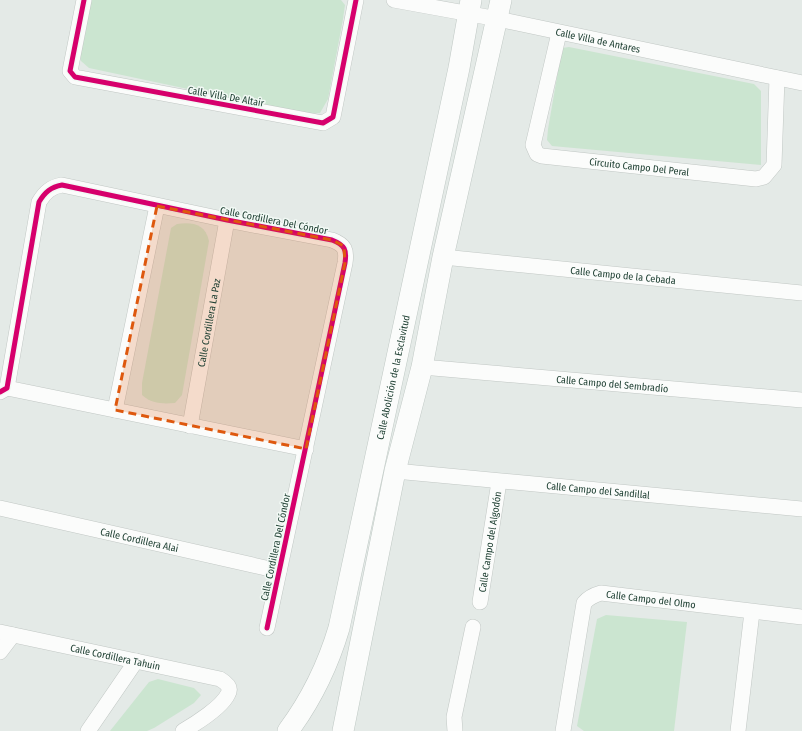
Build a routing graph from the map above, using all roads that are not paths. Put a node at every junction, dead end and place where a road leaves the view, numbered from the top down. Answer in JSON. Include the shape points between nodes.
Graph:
{"nodes":[{"id":1,"x":84,"y":0,"type":"edge"},
{"id":2,"x":356,"y":0,"type":"edge"},
{"id":3,"x":394,"y":0,"type":"edge"},
{"id":4,"x":470,"y":7,"type":"edge"},
{"id":5,"x":500,"y":10,"type":"edge"},
{"id":6,"x":559,"y":33,"type":"junction"},
{"id":7,"x":777,"y":78,"type":"junction"},
{"id":8,"x":802,"y":83,"type":"edge"},
{"id":9,"x":157,"y":206,"type":"junction"},
{"id":10,"x":227,"y":220,"type":"junction"},
{"id":11,"x":444,"y":257,"type":"junction"},
{"id":12,"x":802,"y":294,"type":"edge"},
{"id":13,"x":422,"y":368,"type":"junction"},
{"id":14,"x":3,"y":390,"type":"edge"},
{"id":15,"x":802,"y":400,"type":"edge"},
{"id":16,"x":115,"y":410,"type":"junction"},
{"id":17,"x":190,"y":426,"type":"junction"},
{"id":18,"x":306,"y":450,"type":"junction"},
{"id":19,"x":395,"y":471,"type":"junction"},
{"id":20,"x":499,"y":482,"type":"junction"},
{"id":21,"x":0,"y":508,"type":"edge"},
{"id":22,"x":802,"y":509,"type":"edge"},
{"id":23,"x":280,"y":571,"type":"junction"},
{"id":24,"x":480,"y":602,"type":"dead end"},
{"id":25,"x":752,"y":612,"type":"junction"},
{"id":26,"x":802,"y":617,"type":"edge"},
{"id":27,"x":473,"y":627,"type":"dead end"},
{"id":28,"x":267,"y":628,"type":"dead end"},
{"id":29,"x":7,"y":634,"type":"edge"},
{"id":30,"x":0,"y":652,"type":"edge"},
{"id":31,"x":136,"y":661,"type":"junction"},
{"id":32,"x":88,"y":731,"type":"edge"},
{"id":33,"x":183,"y":731,"type":"edge"},
{"id":34,"x":288,"y":731,"type":"edge"},
{"id":35,"x":343,"y":731,"type":"edge"},
{"id":36,"x":455,"y":731,"type":"edge"},
{"id":37,"x":563,"y":731,"type":"edge"},
{"id":38,"x":738,"y":731,"type":"edge"}],
"edges":[{"from":1,"to":2,"type":"street","name":"Calle Villa De Altair","via":[[70,71],[75,77],[323,123],[333,117]]},
{"from":3,"to":4,"type":"street","name":"Calle Villa de Antares"},
{"from":4,"to":5,"type":"street","name":"Calle Villa de Antares"},
{"from":4,"to":34,"type":"main road","name":"Calle Abolición de la Esclavitud","via":[[338,628],[331,654],[306,705]]},
{"from":5,"to":6,"type":"street","name":"Calle Villa de Antares"},
{"from":5,"to":11,"type":"main road"},
{"from":6,"to":7,"type":"street","name":"Calle Villa de Antares"},
{"from":6,"to":7,"type":"street","name":"Circuito Campo Del Peral","via":[[533,145],[534,151],[542,156],[756,179],[764,177],[774,165]]},
{"from":7,"to":8,"type":"street","name":"Calle Villa de Antares"},
{"from":9,"to":10,"type":"street","name":"Calle Cordillera Del Cóndor"},
{"from":9,"to":14,"type":"street","name":"Calle Cordillera Del Cóndor","via":[[62,185],[53,187],[43,196]]},
{"from":9,"to":16,"type":"street"},
{"from":10,"to":17,"type":"street","name":"Calle Cordillera La Paz"},
{"from":10,"to":18,"type":"street","name":"Calle Cordillera Del Cóndor","via":[[332,240],[340,243],[346,250]]},
{"from":11,"to":12,"type":"street","name":"Calle Campo de la Cebada"},
{"from":11,"to":13,"type":"main road"},
{"from":13,"to":15,"type":"street","name":"Calle Campo del Sembradío"},
{"from":13,"to":19,"type":"main road"},
{"from":14,"to":16,"type":"street","name":"Calle Cordillera Del Cóndor"},
{"from":16,"to":17,"type":"street","name":"Calle Cordillera Del Cóndor"},
{"from":17,"to":18,"type":"street","name":"Calle Cordillera Del Cóndor"},
{"from":18,"to":23,"type":"street","name":"Calle Cordillera Del Cóndor"},
{"from":19,"to":20,"type":"street","name":"Calle Campo del Sandillal"},
{"from":19,"to":35,"type":"main road"},
{"from":20,"to":22,"type":"street","name":"Calle Campo del Sandillal"},
{"from":20,"to":24,"type":"street","name":"Calle Campo del Algodón"},
{"from":21,"to":23,"type":"street","name":"Calle Cordillera Alai"},
{"from":23,"to":28,"type":"street","name":"Calle Cordillera Del Cóndor"},
{"from":25,"to":26,"type":"street","name":"Calle Campo del Olmo"},
{"from":25,"to":37,"type":"street","name":"Calle Campo del Olmo","via":[[601,593],[588,598],[584,603]]},
{"from":25,"to":38,"type":"street"},
{"from":27,"to":36,"type":"street","via":[[454,717]]},
{"from":29,"to":30,"type":"street"},
{"from":29,"to":31,"type":"street","name":"Calle Cordillera Tahuin"},
{"from":31,"to":32,"type":"street"},
{"from":31,"to":33,"type":"street","name":"Calle Cordillera Tahuin","via":[[220,679],[228,686],[228,694],[217,706]]}]}
